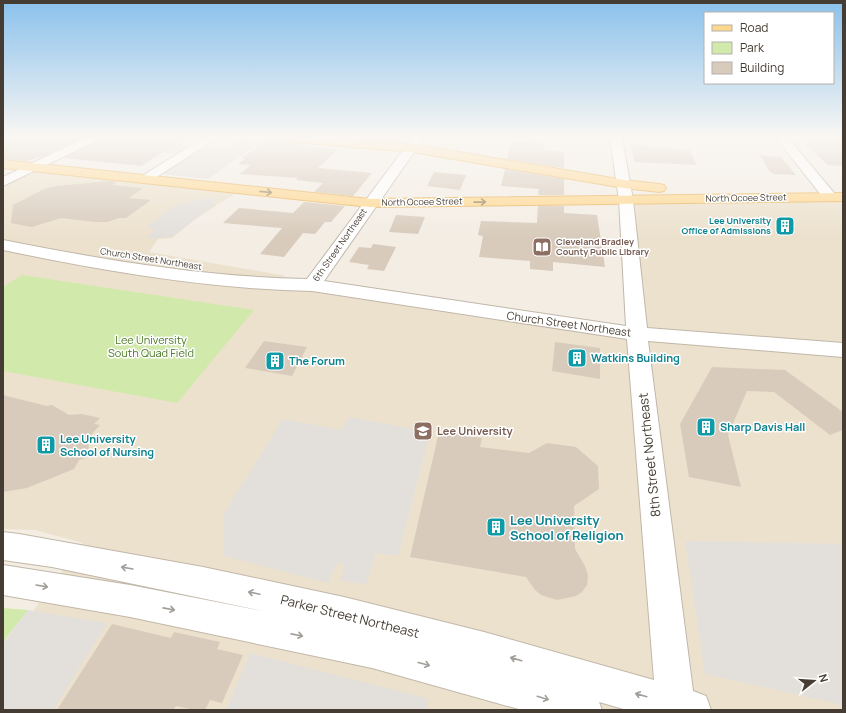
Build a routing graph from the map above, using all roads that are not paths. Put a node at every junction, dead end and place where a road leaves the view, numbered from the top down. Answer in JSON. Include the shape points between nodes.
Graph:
{"nodes":[{"id":1,"x":24,"y":171,"type":"edge"},
{"id":2,"x":73,"y":171,"type":"edge"},
{"id":3,"x":157,"y":171,"type":"edge"},
{"id":4,"x":394,"y":171,"type":"edge"},
{"id":5,"x":536,"y":171,"type":"edge"},
{"id":6,"x":622,"y":171,"type":"edge"},
{"id":7,"x":813,"y":171,"type":"edge"},
{"id":8,"x":144,"y":179,"type":"junction"},
{"id":9,"x":3,"y":182,"type":"edge"},
{"id":10,"x":625,"y":192,"type":"junction"},
{"id":11,"x":837,"y":197,"type":"edge"},
{"id":12,"x":370,"y":203,"type":"junction"},
{"id":13,"x":3,"y":237,"type":"edge"},
{"id":14,"x":3,"y":246,"type":"edge"},
{"id":15,"x":304,"y":284,"type":"junction"},
{"id":16,"x":637,"y":334,"type":"junction"},
{"id":17,"x":843,"y":350,"type":"edge"},
{"id":18,"x":3,"y":546,"type":"edge"},
{"id":19,"x":3,"y":580,"type":"edge"},
{"id":20,"x":681,"y":708,"type":"edge"},
{"id":21,"x":583,"y":710,"type":"edge"}],
"edges":[{"from":1,"to":9,"type":"street"},
{"from":2,"to":8,"type":"main road","name":"North Ocoee Street"},
{"from":3,"to":8,"type":"street"},
{"from":4,"to":12,"type":"street","name":"6th Street Northeast"},
{"from":5,"to":10,"type":"main road"},
{"from":6,"to":10,"type":"street","name":"8th Street Northeast"},
{"from":7,"to":11,"type":"street"},
{"from":8,"to":12,"type":"main road","name":"North Ocoee Street","one_way":true},
{"from":10,"to":11,"type":"main road","name":"North Ocoee Street"},
{"from":12,"to":10,"type":"main road","name":"North Ocoee Street","one_way":true},
{"from":10,"to":16,"type":"street","name":"8th Street Northeast"},
{"from":12,"to":15,"type":"street","name":"6th Street Northeast"},
{"from":13,"to":15,"type":"street","name":"Church Street Northeast","via":[[292,279]]},
{"from":14,"to":15,"type":"street","name":"Church Street Northeast","via":[[70,259],[183,275],[260,284]]},
{"from":15,"to":16,"type":"street","name":"Church Street Northeast"},
{"from":16,"to":17,"type":"street","name":"Church Street Northeast"},
{"from":16,"to":20,"type":"street","name":"8th Street Northeast"},
{"from":20,"to":18,"type":"street","name":"Parker Street Northeast","one_way":true,"via":[[476,647],[298,602],[33,548]]},
{"from":19,"to":21,"type":"street","one_way":true,"via":[[130,601],[372,650],[506,686]]}]}
